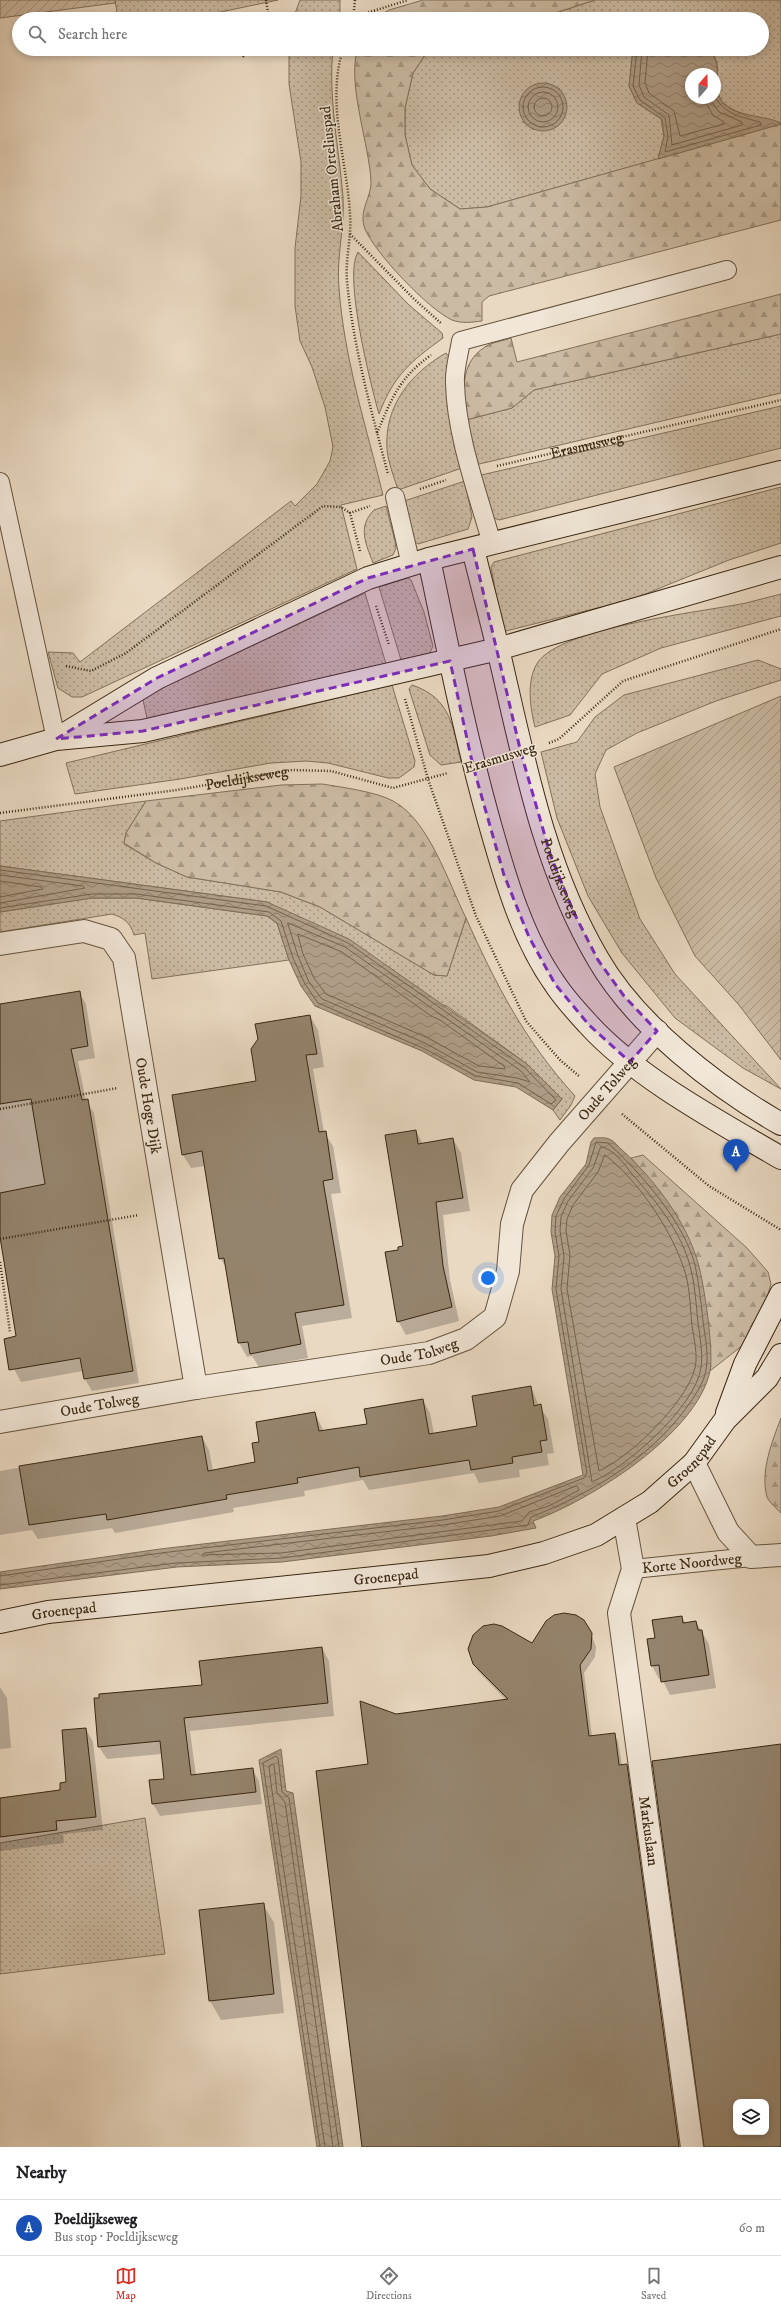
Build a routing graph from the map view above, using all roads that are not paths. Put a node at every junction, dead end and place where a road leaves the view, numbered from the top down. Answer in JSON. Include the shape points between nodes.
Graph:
{"nodes":[{"id":1,"x":728,"y":270,"type":"dead end"},
{"id":2,"x":781,"y":472,"type":"edge"},
{"id":3,"x":0,"y":482,"type":"edge"},
{"id":4,"x":395,"y":497,"type":"road end"},
{"id":5,"x":482,"y":547,"type":"junction"},
{"id":6,"x":420,"y":562,"type":"junction"},
{"id":7,"x":781,"y":567,"type":"edge"},
{"id":8,"x":498,"y":650,"type":"junction"},
{"id":9,"x":450,"y":661,"type":"junction"},
{"id":10,"x":56,"y":739,"type":"junction"},
{"id":11,"x":0,"y":755,"type":"edge"},
{"id":12,"x":0,"y":944,"type":"edge"},
{"id":13,"x":657,"y":1031,"type":"junction"},
{"id":14,"x":630,"y":1062,"type":"junction"},
{"id":15,"x":781,"y":1124,"type":"edge"},
{"id":16,"x":781,"y":1158,"type":"edge"},
{"id":17,"x":781,"y":1294,"type":"edge"},
{"id":18,"x":781,"y":1355,"type":"edge"},
{"id":19,"x":196,"y":1388,"type":"junction"},
{"id":20,"x":725,"y":1420,"type":"junction"},
{"id":21,"x":0,"y":1422,"type":"edge"},
{"id":22,"x":694,"y":1463,"type":"junction"},
{"id":23,"x":624,"y":1518,"type":"junction"},
{"id":24,"x":781,"y":1555,"type":"edge"},
{"id":25,"x":751,"y":1557,"type":"junction"},
{"id":26,"x":633,"y":1569,"type":"junction"},
{"id":27,"x":0,"y":1622,"type":"edge"},
{"id":28,"x":692,"y":2147,"type":"edge"}],
"edges":[{"from":1,"to":5,"type":"lane","via":[[461,341],[454,382]]},
{"from":2,"to":5,"type":"street"},
{"from":3,"to":10,"type":"lane"},
{"from":4,"to":6,"type":"lane"},
{"from":5,"to":6,"type":"street"},
{"from":5,"to":8,"type":"street","name":"Poeldijkseweg"},
{"from":6,"to":9,"type":"street"},
{"from":6,"to":10,"type":"street","via":[[368,578],[157,678]]},
{"from":7,"to":8,"type":"street"},
{"from":8,"to":9,"type":"street"},
{"from":8,"to":13,"type":"street","name":"Poeldijkseweg","via":[[521,753],[551,857],[574,913],[602,966],[624,996]]},
{"from":9,"to":10,"type":"street","via":[[143,732]]},
{"from":9,"to":14,"type":"street","via":[[473,766],[504,874],[529,937],[555,984],[589,1025]]},
{"from":10,"to":11,"type":"street"},
{"from":12,"to":19,"type":"street","name":"Oude Hoge Dijk","via":[[84,931],[111,939],[124,958]]},
{"from":13,"to":14,"type":"street","name":"Oude Tolweg"},
{"from":13,"to":15,"type":"street","name":"Poeldijkseweg","via":[[717,1084]]},
{"from":14,"to":16,"type":"street","via":[[698,1110]]},
{"from":14,"to":19,"type":"street","name":"Oude Tolweg","via":[[559,1143],[522,1190],[512,1224],[508,1271],[495,1318],[466,1339],[429,1353]]},
{"from":17,"to":20,"type":"street","name":"Groenepad","via":[[745,1364]]},
{"from":18,"to":20,"type":"street","name":"Groenepad","via":[[767,1378]]},
{"from":19,"to":21,"type":"street","name":"Oude Tolweg"},
{"from":20,"to":22,"type":"street","name":"Groenepad"},
{"from":22,"to":23,"type":"street","name":"Groenepad","via":[[650,1502]]},
{"from":22,"to":25,"type":"street","name":"Korte Noordweg","via":[[728,1532]]},
{"from":23,"to":26,"type":"street","name":"Markuslaan"},
{"from":23,"to":27,"type":"street","name":"Groenepad","via":[[596,1535],[544,1553],[488,1566],[48,1612]]},
{"from":24,"to":25,"type":"street","name":"Korte Noordweg"},
{"from":25,"to":26,"type":"lane","name":"Korte Noordweg"},
{"from":26,"to":28,"type":"street","name":"Markuslaan","via":[[619,1613]]}]}
